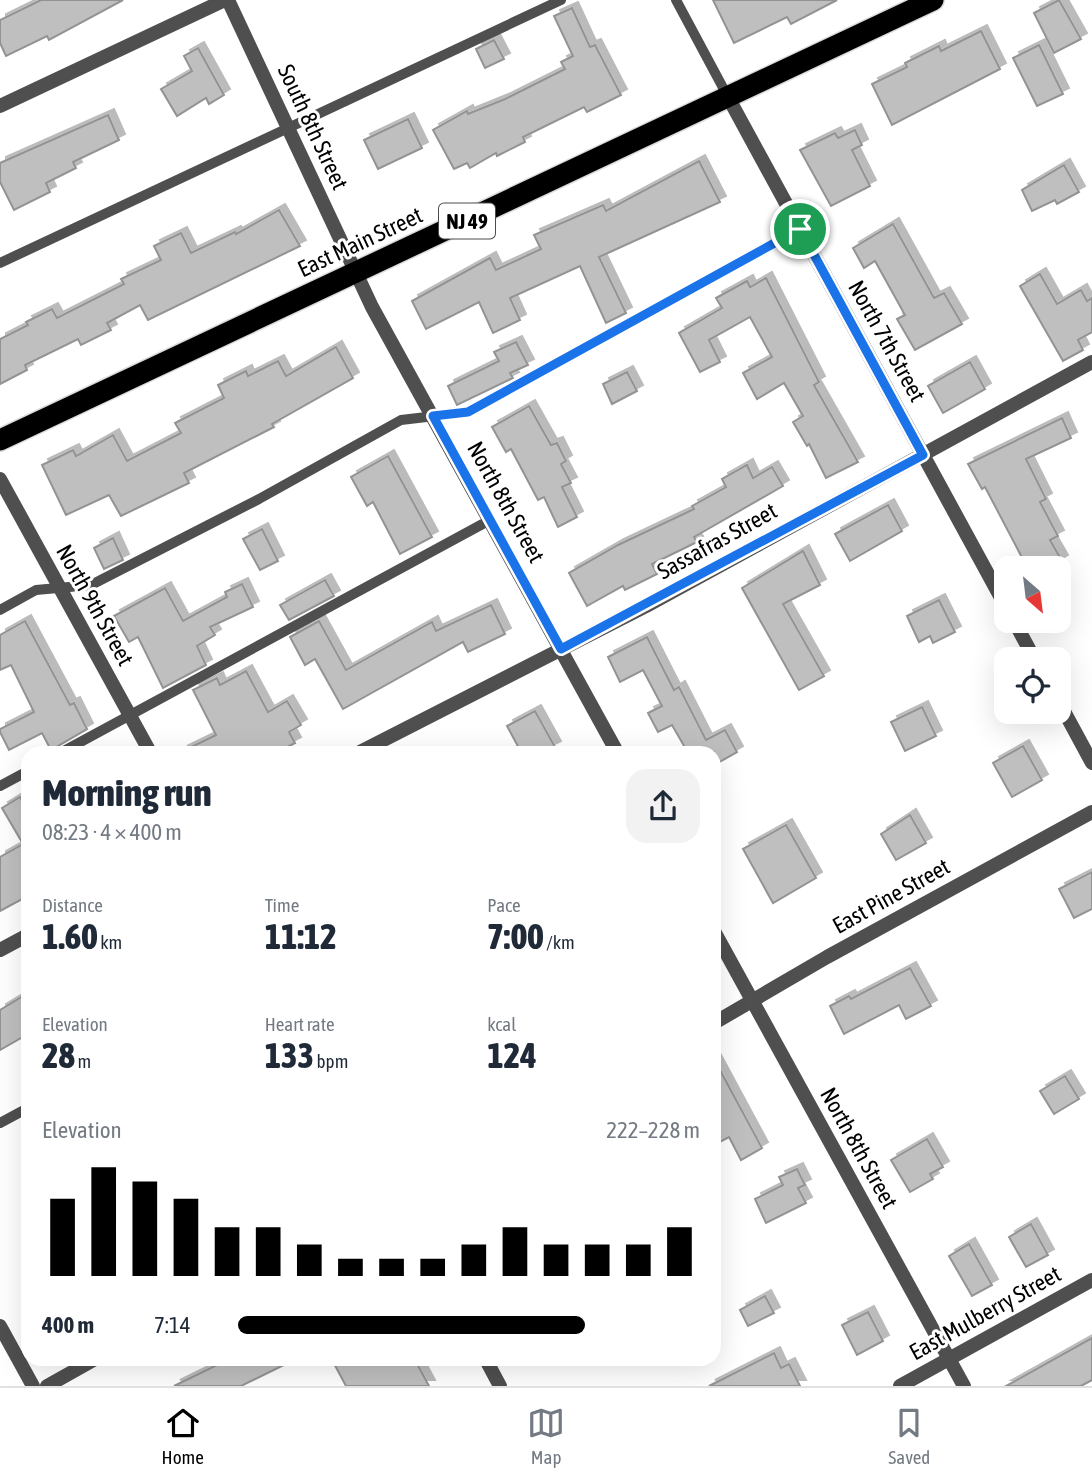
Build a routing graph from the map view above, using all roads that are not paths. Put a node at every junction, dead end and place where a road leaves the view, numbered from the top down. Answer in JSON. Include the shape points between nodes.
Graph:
{"nodes":[{"id":1,"x":227,"y":0,"type":"edge"},
{"id":2,"x":561,"y":0,"type":"edge"},
{"id":3,"x":676,"y":0,"type":"edge"},
{"id":4,"x":933,"y":0,"type":"edge"},
{"id":5,"x":728,"y":97,"type":"junction"},
{"id":6,"x":0,"y":106,"type":"edge"},
{"id":7,"x":287,"y":126,"type":"junction"},
{"id":8,"x":800,"y":229,"type":"junction"},
{"id":9,"x":0,"y":262,"type":"edge"},
{"id":10,"x":356,"y":273,"type":"junction"},
{"id":11,"x":1092,"y":362,"type":"edge"},
{"id":12,"x":433,"y":416,"type":"junction"},
{"id":13,"x":0,"y":440,"type":"edge"},
{"id":14,"x":923,"y":455,"type":"junction"},
{"id":15,"x":0,"y":479,"type":"edge"},
{"id":16,"x":490,"y":520,"type":"junction"},
{"id":17,"x":994,"y":585,"type":"edge"},
{"id":18,"x":59,"y":587,"type":"junction"},
{"id":19,"x":0,"y":610,"type":"edge"},
{"id":20,"x":561,"y":649,"type":"junction"},
{"id":21,"x":130,"y":716,"type":"junction"},
{"id":22,"x":1071,"y":724,"type":"edge"},
{"id":23,"x":73,"y":746,"type":"edge"},
{"id":24,"x":147,"y":746,"type":"edge"},
{"id":25,"x":372,"y":746,"type":"edge"},
{"id":26,"x":614,"y":746,"type":"edge"},
{"id":27,"x":1092,"y":763,"type":"edge"},
{"id":28,"x":21,"y":775,"type":"edge"},
{"id":29,"x":0,"y":786,"type":"edge"},
{"id":30,"x":1092,"y":812,"type":"edge"},
{"id":31,"x":21,"y":938,"type":"edge"},
{"id":32,"x":721,"y":944,"type":"edge"},
{"id":33,"x":0,"y":950,"type":"edge"},
{"id":34,"x":752,"y":1001,"type":"junction"},
{"id":35,"x":721,"y":1019,"type":"edge"},
{"id":36,"x":21,"y":1112,"type":"edge"},
{"id":37,"x":0,"y":1123,"type":"edge"},
{"id":38,"x":1092,"y":1280,"type":"edge"},
{"id":39,"x":0,"y":1326,"type":"edge"},
{"id":40,"x":949,"y":1359,"type":"junction"},
{"id":41,"x":21,"y":1364,"type":"edge"},
{"id":42,"x":22,"y":1366,"type":"edge"},
{"id":43,"x":83,"y":1366,"type":"edge"},
{"id":44,"x":489,"y":1366,"type":"edge"},
{"id":45,"x":33,"y":1386,"type":"edge"},
{"id":46,"x":47,"y":1386,"type":"edge"},
{"id":47,"x":500,"y":1386,"type":"edge"},
{"id":48,"x":900,"y":1386,"type":"edge"},
{"id":49,"x":964,"y":1386,"type":"edge"}],
"edges":[{"from":1,"to":6,"type":"street"},
{"from":1,"to":7,"type":"street","name":"South 8th Street"},
{"from":2,"to":7,"type":"lane"},
{"from":3,"to":5,"type":"lane"},
{"from":4,"to":5,"type":"highway","name":"East Main Street","number":"NJ 49"},
{"from":5,"to":8,"type":"street","name":"North 7th Street"},
{"from":5,"to":10,"type":"highway","name":"East Main Street","number":"NJ 49"},
{"from":7,"to":9,"type":"lane"},
{"from":7,"to":10,"type":"street","name":"South 8th Street"},
{"from":8,"to":12,"type":"lane","via":[[468,412]]},
{"from":8,"to":14,"type":"street","name":"North 7th Street"},
{"from":10,"to":12,"type":"street","name":"North 8th Street"},
{"from":10,"to":13,"type":"highway","name":"East Main Street","number":"NJ 49"},
{"from":11,"to":14,"type":"street","name":"Sassafras Street"},
{"from":12,"to":16,"type":"street","name":"North 8th Street"},
{"from":12,"to":18,"type":"lane","via":[[401,420],[91,585]]},
{"from":14,"to":17,"type":"street","name":"North 7th Street"},
{"from":14,"to":20,"type":"street","name":"Sassafras Street"},
{"from":15,"to":18,"type":"street","name":"North 9th Street"},
{"from":16,"to":20,"type":"street","name":"North 8th Street"},
{"from":16,"to":21,"type":"lane"},
{"from":18,"to":19,"type":"lane","via":[[36,590]]},
{"from":18,"to":21,"type":"street","name":"North 9th Street"},
{"from":20,"to":25,"type":"street","name":"Sassafras Street"},
{"from":20,"to":26,"type":"street","name":"North 8th Street"},
{"from":21,"to":23,"type":"lane"},
{"from":21,"to":24,"type":"street","name":"North 9th Street"},
{"from":22,"to":27,"type":"street"},
{"from":28,"to":29,"type":"lane"},
{"from":30,"to":34,"type":"street","name":"East Pine Street"},
{"from":31,"to":33,"type":"street"},
{"from":32,"to":34,"type":"street","name":"North 8th Street"},
{"from":34,"to":35,"type":"street","name":"East Pine Street"},
{"from":34,"to":40,"type":"street","name":"North 8th Street"},
{"from":36,"to":37,"type":"lane"},
{"from":38,"to":40,"type":"street","name":"East Mulberry Street"},
{"from":39,"to":41,"type":"street"},
{"from":40,"to":48,"type":"street","name":"East Mulberry Street"},
{"from":40,"to":49,"type":"street","name":"North 8th Street"},
{"from":42,"to":45,"type":"street"},
{"from":43,"to":46,"type":"street"},
{"from":44,"to":47,"type":"street"}]}
